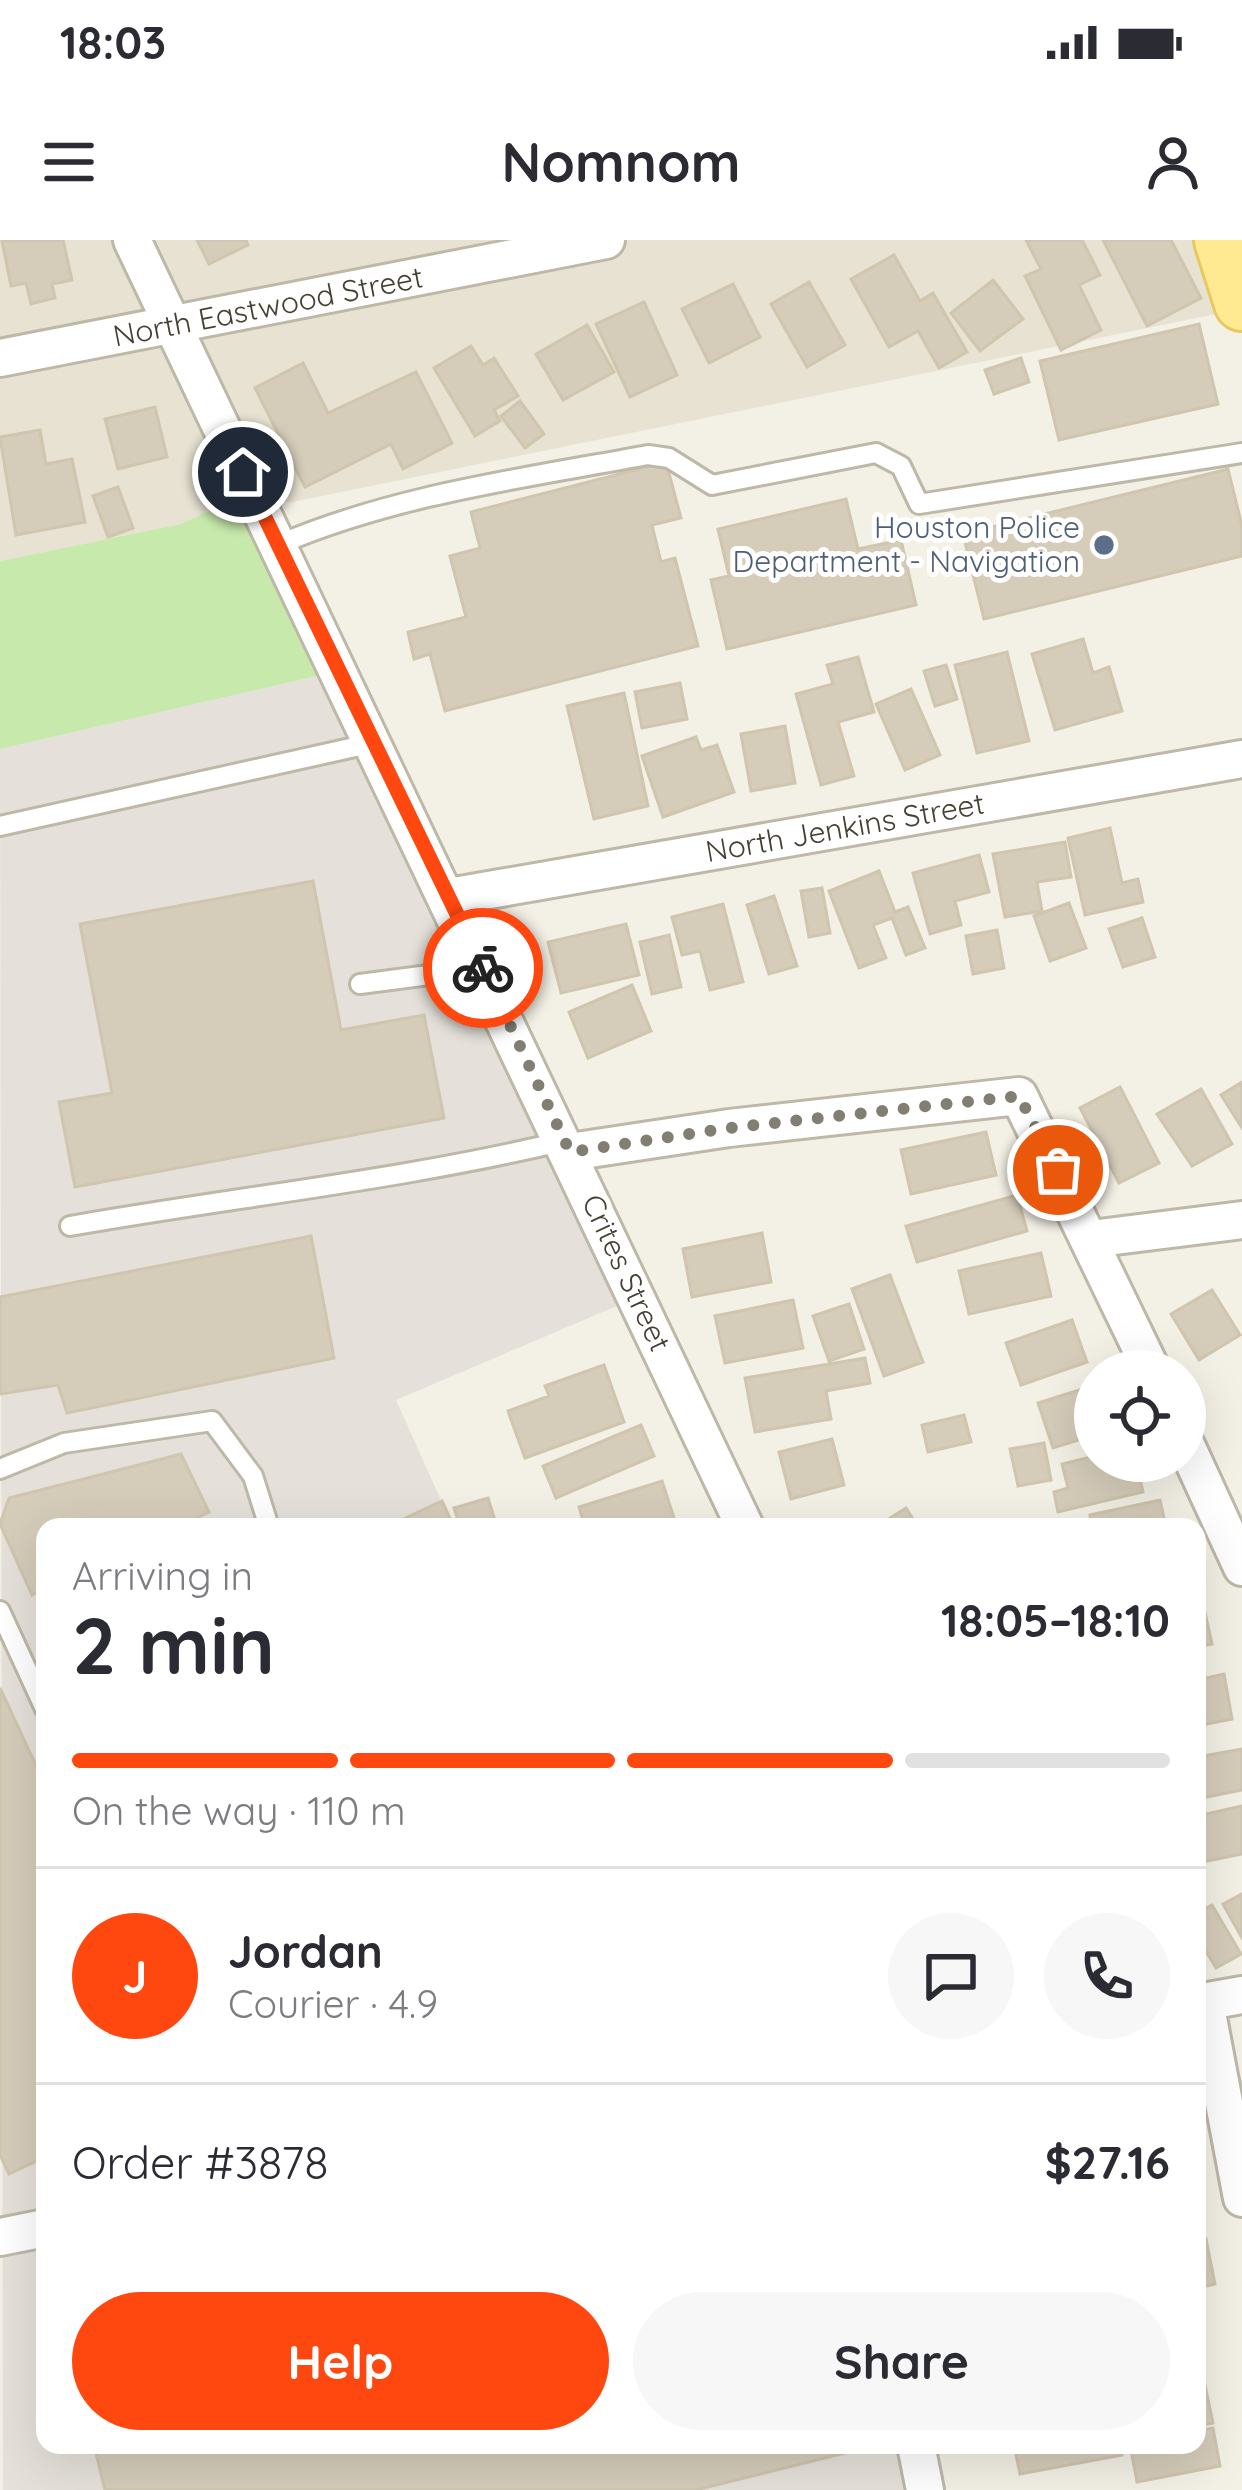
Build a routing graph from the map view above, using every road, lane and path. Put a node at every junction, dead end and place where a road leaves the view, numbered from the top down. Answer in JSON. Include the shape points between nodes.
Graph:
{"nodes":[{"id":1,"x":132,"y":240,"type":"edge"},
{"id":2,"x":606,"y":240,"type":"edge"},
{"id":3,"x":1222,"y":240,"type":"edge"},
{"id":4,"x":1242,"y":303,"type":"edge"},
{"id":5,"x":172,"y":327,"type":"junction"},
{"id":6,"x":0,"y":358,"type":"edge"},
{"id":7,"x":1242,"y":453,"type":"edge"},
{"id":8,"x":278,"y":545,"type":"junction"},
{"id":9,"x":374,"y":742,"type":"junction"},
{"id":10,"x":1242,"y":759,"type":"edge"},
{"id":11,"x":0,"y":826,"type":"edge"},
{"id":12,"x":449,"y":897,"type":"junction"},
{"id":13,"x":483,"y":968,"type":"junction"},
{"id":14,"x":360,"y":984,"type":"dead end"},
{"id":15,"x":567,"y":1146,"type":"junction"},
{"id":16,"x":1242,"y":1220,"type":"edge"},
{"id":17,"x":70,"y":1226,"type":"dead end"},
{"id":18,"x":1091,"y":1239,"type":"junction"},
{"id":19,"x":1142,"y":1350,"type":"edge"},
{"id":20,"x":0,"y":1469,"type":"edge"},
{"id":21,"x":1203,"y":1482,"type":"edge"},
{"id":22,"x":266,"y":1518,"type":"edge"},
{"id":23,"x":741,"y":1518,"type":"edge"},
{"id":24,"x":1242,"y":1567,"type":"edge"},
{"id":25,"x":0,"y":1611,"type":"edge"},
{"id":26,"x":36,"y":1689,"type":"edge"},
{"id":27,"x":1242,"y":1995,"type":"edge"},
{"id":28,"x":1206,"y":2001,"type":"edge"},
{"id":29,"x":1206,"y":2026,"type":"edge"},
{"id":30,"x":1242,"y":2198,"type":"edge"},
{"id":31,"x":36,"y":2230,"type":"edge"},
{"id":32,"x":0,"y":2237,"type":"edge"},
{"id":33,"x":918,"y":2454,"type":"edge"},
{"id":34,"x":925,"y":2490,"type":"edge"}],
"edges":[{"from":1,"to":5,"type":"street","name":"Crites Street"},
{"from":2,"to":5,"type":"street","name":"North Eastwood Street"},
{"from":3,"to":4,"type":"main road"},
{"from":5,"to":6,"type":"street","name":"North Eastwood Street"},
{"from":5,"to":8,"type":"street","name":"Crites Street"},
{"from":7,"to":8,"type":"lane","via":[[919,504],[901,466],[876,453],[712,485],[669,458],[648,455],[477,486]]},
{"from":8,"to":9,"type":"street","name":"Crites Street"},
{"from":9,"to":11,"type":"lane"},
{"from":9,"to":12,"type":"street","name":"Crites Street"},
{"from":10,"to":12,"type":"street","name":"North Jenkins Street"},
{"from":12,"to":13,"type":"street","name":"Crites Street"},
{"from":13,"to":14,"type":"lane"},
{"from":13,"to":15,"type":"street","name":"Crites Street"},
{"from":15,"to":17,"type":"lane"},
{"from":15,"to":18,"type":"street","via":[[1019,1096]]},
{"from":15,"to":23,"type":"street","name":"Crites Street"},
{"from":16,"to":18,"type":"street"},
{"from":18,"to":19,"type":"street"},
{"from":20,"to":22,"type":"lane","via":[[64,1443],[212,1421],[253,1477]]},
{"from":21,"to":24,"type":"street"},
{"from":25,"to":26,"type":"lane"},
{"from":27,"to":28,"type":"street"},
{"from":29,"to":30,"type":"street"},
{"from":31,"to":32,"type":"street"},
{"from":33,"to":34,"type":"street"}]}
